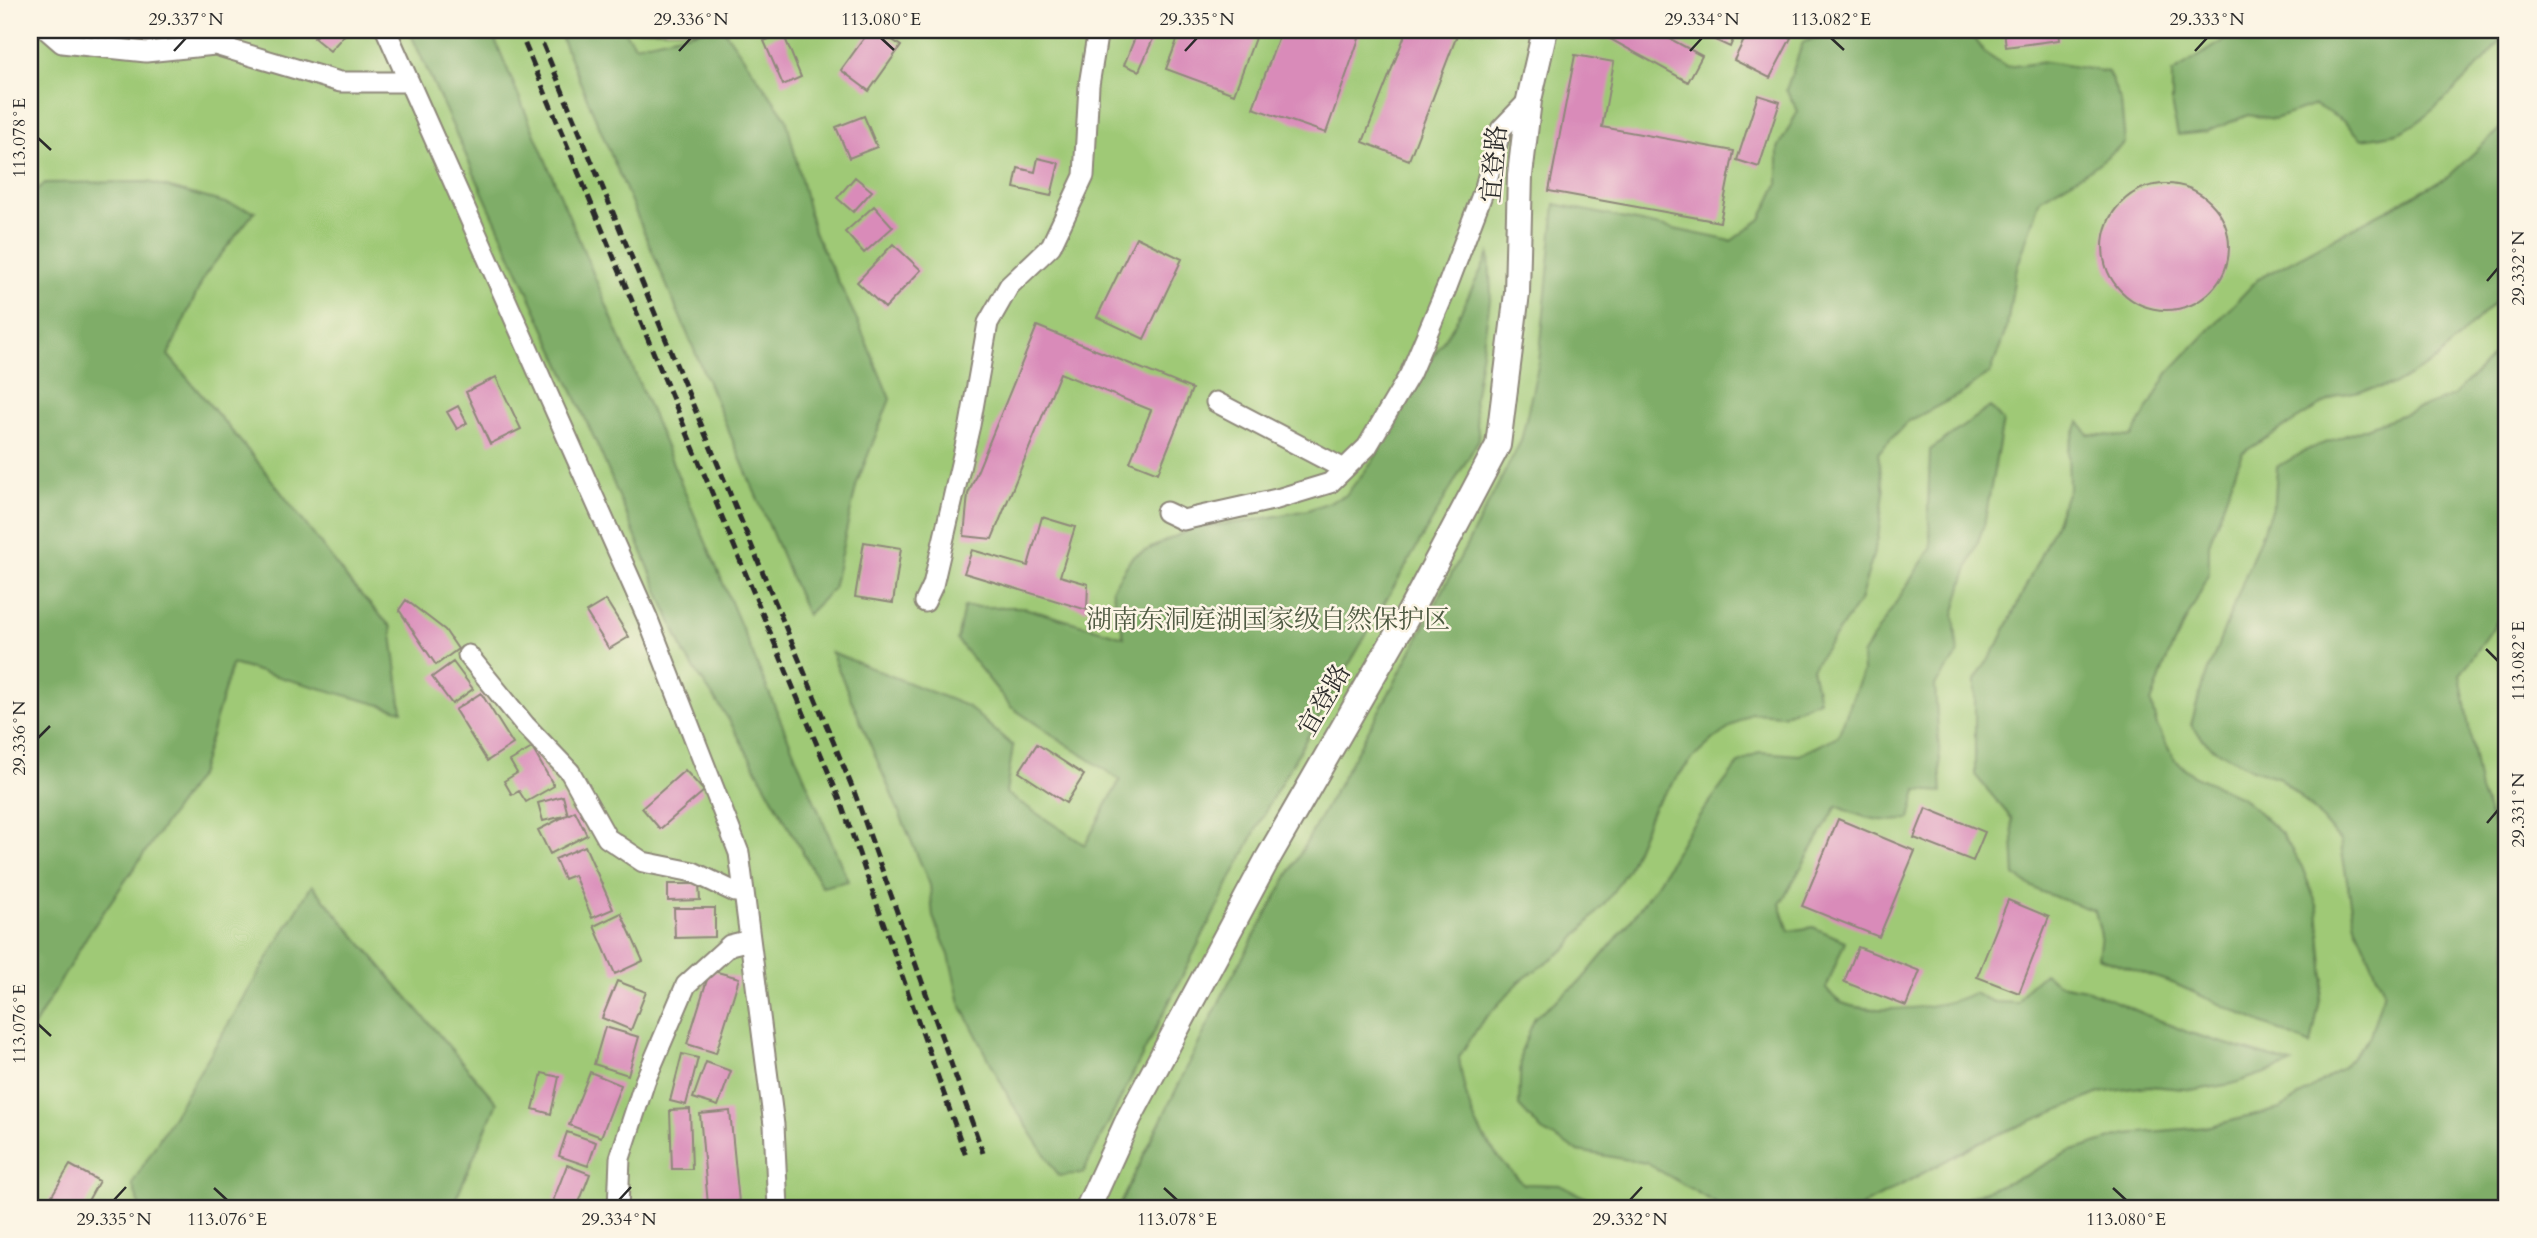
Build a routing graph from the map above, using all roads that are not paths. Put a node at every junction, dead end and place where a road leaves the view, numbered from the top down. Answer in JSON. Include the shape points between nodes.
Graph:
{"nodes":[{"id":1,"x":47,"y":30,"type":"edge"},
{"id":2,"x":387,"y":30,"type":"edge"},
{"id":3,"x":1098,"y":30,"type":"edge"},
{"id":4,"x":1545,"y":30,"type":"edge"},
{"id":5,"x":410,"y":82,"type":"junction"},
{"id":6,"x":1529,"y":100,"type":"junction"},
{"id":7,"x":1216,"y":402,"type":"dead end"},
{"id":8,"x":1344,"y":469,"type":"junction"},
{"id":9,"x":1166,"y":512,"type":"dead end"},
{"id":10,"x":925,"y":602,"type":"dead end"},
{"id":11,"x":468,"y":655,"type":"dead end"},
{"id":12,"x":735,"y":892,"type":"dead end"},
{"id":13,"x":750,"y":940,"type":"junction"},
{"id":14,"x":618,"y":1208,"type":"edge"},
{"id":15,"x":778,"y":1208,"type":"edge"},
{"id":16,"x":1088,"y":1208,"type":"edge"}],
"edges":[{"from":1,"to":5,"type":"street","via":[[62,43],[146,52],[215,45],[340,82]]},
{"from":2,"to":5,"type":"street"},
{"from":3,"to":10,"type":"street","via":[[1089,85],[1084,176],[1051,246],[1009,286],[988,323],[967,438],[933,585]]},
{"from":4,"to":6,"type":"street","name":"宜登路"},
{"from":5,"to":13,"type":"street","via":[[646,617],[739,853]]},
{"from":6,"to":8,"type":"street","via":[[1501,129],[1471,225],[1410,374],[1367,447]]},
{"from":6,"to":16,"type":"street","name":"宜登路","via":[[1520,175],[1517,293],[1498,445],[1408,615],[1236,917],[1129,1118]]},
{"from":7,"to":8,"type":"street"},
{"from":8,"to":9,"type":"street","via":[[1330,483],[1277,499],[1183,520]]},
{"from":11,"to":12,"type":"street","via":[[570,772],[607,838],[643,862],[693,872]]},
{"from":13,"to":14,"type":"street","via":[[730,945],[686,985],[645,1081],[620,1158]]},
{"from":13,"to":15,"type":"street","via":[[774,1125]]}]}
